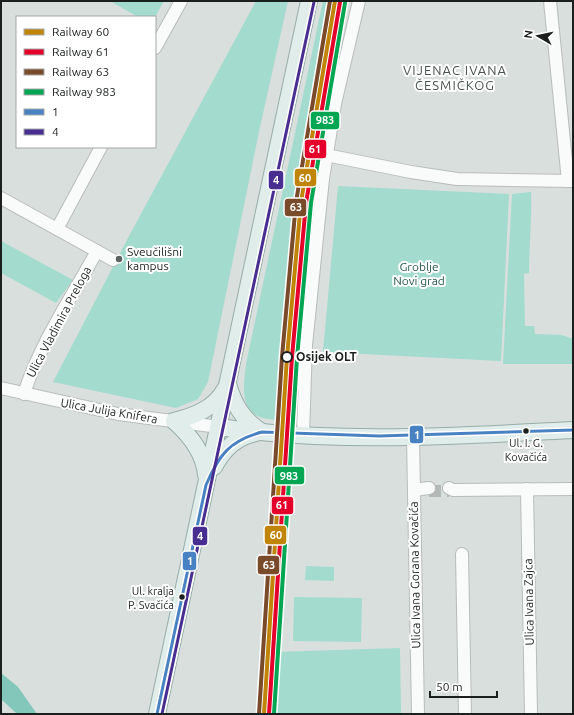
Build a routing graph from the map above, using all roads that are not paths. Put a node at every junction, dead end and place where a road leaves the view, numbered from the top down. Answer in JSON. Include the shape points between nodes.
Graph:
{"nodes":[{"id":1,"x":181,"y":1,"type":"edge"},
{"id":2,"x":309,"y":1,"type":"edge"},
{"id":3,"x":359,"y":1,"type":"edge"},
{"id":4,"x":550,"y":1,"type":"edge"},
{"id":5,"x":156,"y":46,"type":"edge"},
{"id":6,"x":100,"y":148,"type":"edge"},
{"id":7,"x":326,"y":155,"type":"junction"},
{"id":8,"x":570,"y":181,"type":"edge"},
{"id":9,"x":1,"y":198,"type":"edge"},
{"id":10,"x":57,"y":228,"type":"junction"},
{"id":11,"x":97,"y":251,"type":"junction"},
{"id":12,"x":113,"y":260,"type":"dead end"},
{"id":13,"x":228,"y":384,"type":"junction"},
{"id":14,"x":1,"y":388,"type":"edge"},
{"id":15,"x":24,"y":394,"type":"junction"},
{"id":16,"x":174,"y":422,"type":"junction"},
{"id":17,"x":219,"y":427,"type":"junction"},
{"id":18,"x":573,"y":430,"type":"edge"},
{"id":19,"x":262,"y":432,"type":"junction"},
{"id":20,"x":302,"y":434,"type":"junction"},
{"id":21,"x":413,"y":437,"type":"junction"},
{"id":22,"x":206,"y":485,"type":"junction"},
{"id":23,"x":527,"y":489,"type":"junction"},
{"id":24,"x":573,"y":489,"type":"edge"},
{"id":25,"x":450,"y":490,"type":"tunnel mouth"},
{"id":26,"x":462,"y":554,"type":"dead end"},
{"id":27,"x":157,"y":714,"type":"edge"},
{"id":28,"x":418,"y":714,"type":"edge"},
{"id":29,"x":465,"y":714,"type":"edge"},
{"id":30,"x":531,"y":714,"type":"edge"}],
"edges":[{"from":1,"to":5,"type":"street"},
{"from":2,"to":13,"type":"main road"},
{"from":3,"to":7,"type":"street","via":[[334,104]]},
{"from":4,"to":8,"type":"street"},
{"from":6,"to":10,"type":"street"},
{"from":7,"to":8,"type":"street","via":[[458,179]]},
{"from":7,"to":20,"type":"street","via":[[310,304]]},
{"from":9,"to":10,"type":"street"},
{"from":10,"to":11,"type":"street"},
{"from":11,"to":12,"type":"street"},
{"from":11,"to":15,"type":"street","name":"Ulica Vladimira Preloga","via":[[41,353]]},
{"from":13,"to":16,"type":"main road","via":[[208,408]]},
{"from":13,"to":17,"type":"main road"},
{"from":13,"to":19,"type":"main road","via":[[241,414]]},
{"from":14,"to":15,"type":"street","name":"Ulica Julija Knifera"},
{"from":15,"to":16,"type":"street","name":"Ulica Julija Knifera","via":[[118,414]]},
{"from":16,"to":17,"type":"street","name":"Ulica Julija Knifera"},
{"from":16,"to":22,"type":"main road","via":[[197,447],[205,467]]},
{"from":17,"to":19,"type":"main road"},
{"from":17,"to":22,"type":"main road"},
{"from":18,"to":21,"type":"main road"},
{"from":19,"to":20,"type":"main road"},
{"from":19,"to":22,"type":"main road","via":[[241,437],[225,449]]},
{"from":20,"to":21,"type":"main road"},
{"from":21,"to":28,"type":"street","name":"Ulica Ivana Gorana Kovačića","via":[[424,490]]},
{"from":22,"to":27,"type":"main road"},
{"from":23,"to":24,"type":"street"},
{"from":23,"to":25,"type":"street"},
{"from":23,"to":30,"type":"street","name":"Ulica Ivana Zajca"},
{"from":26,"to":29,"type":"street"}]}
